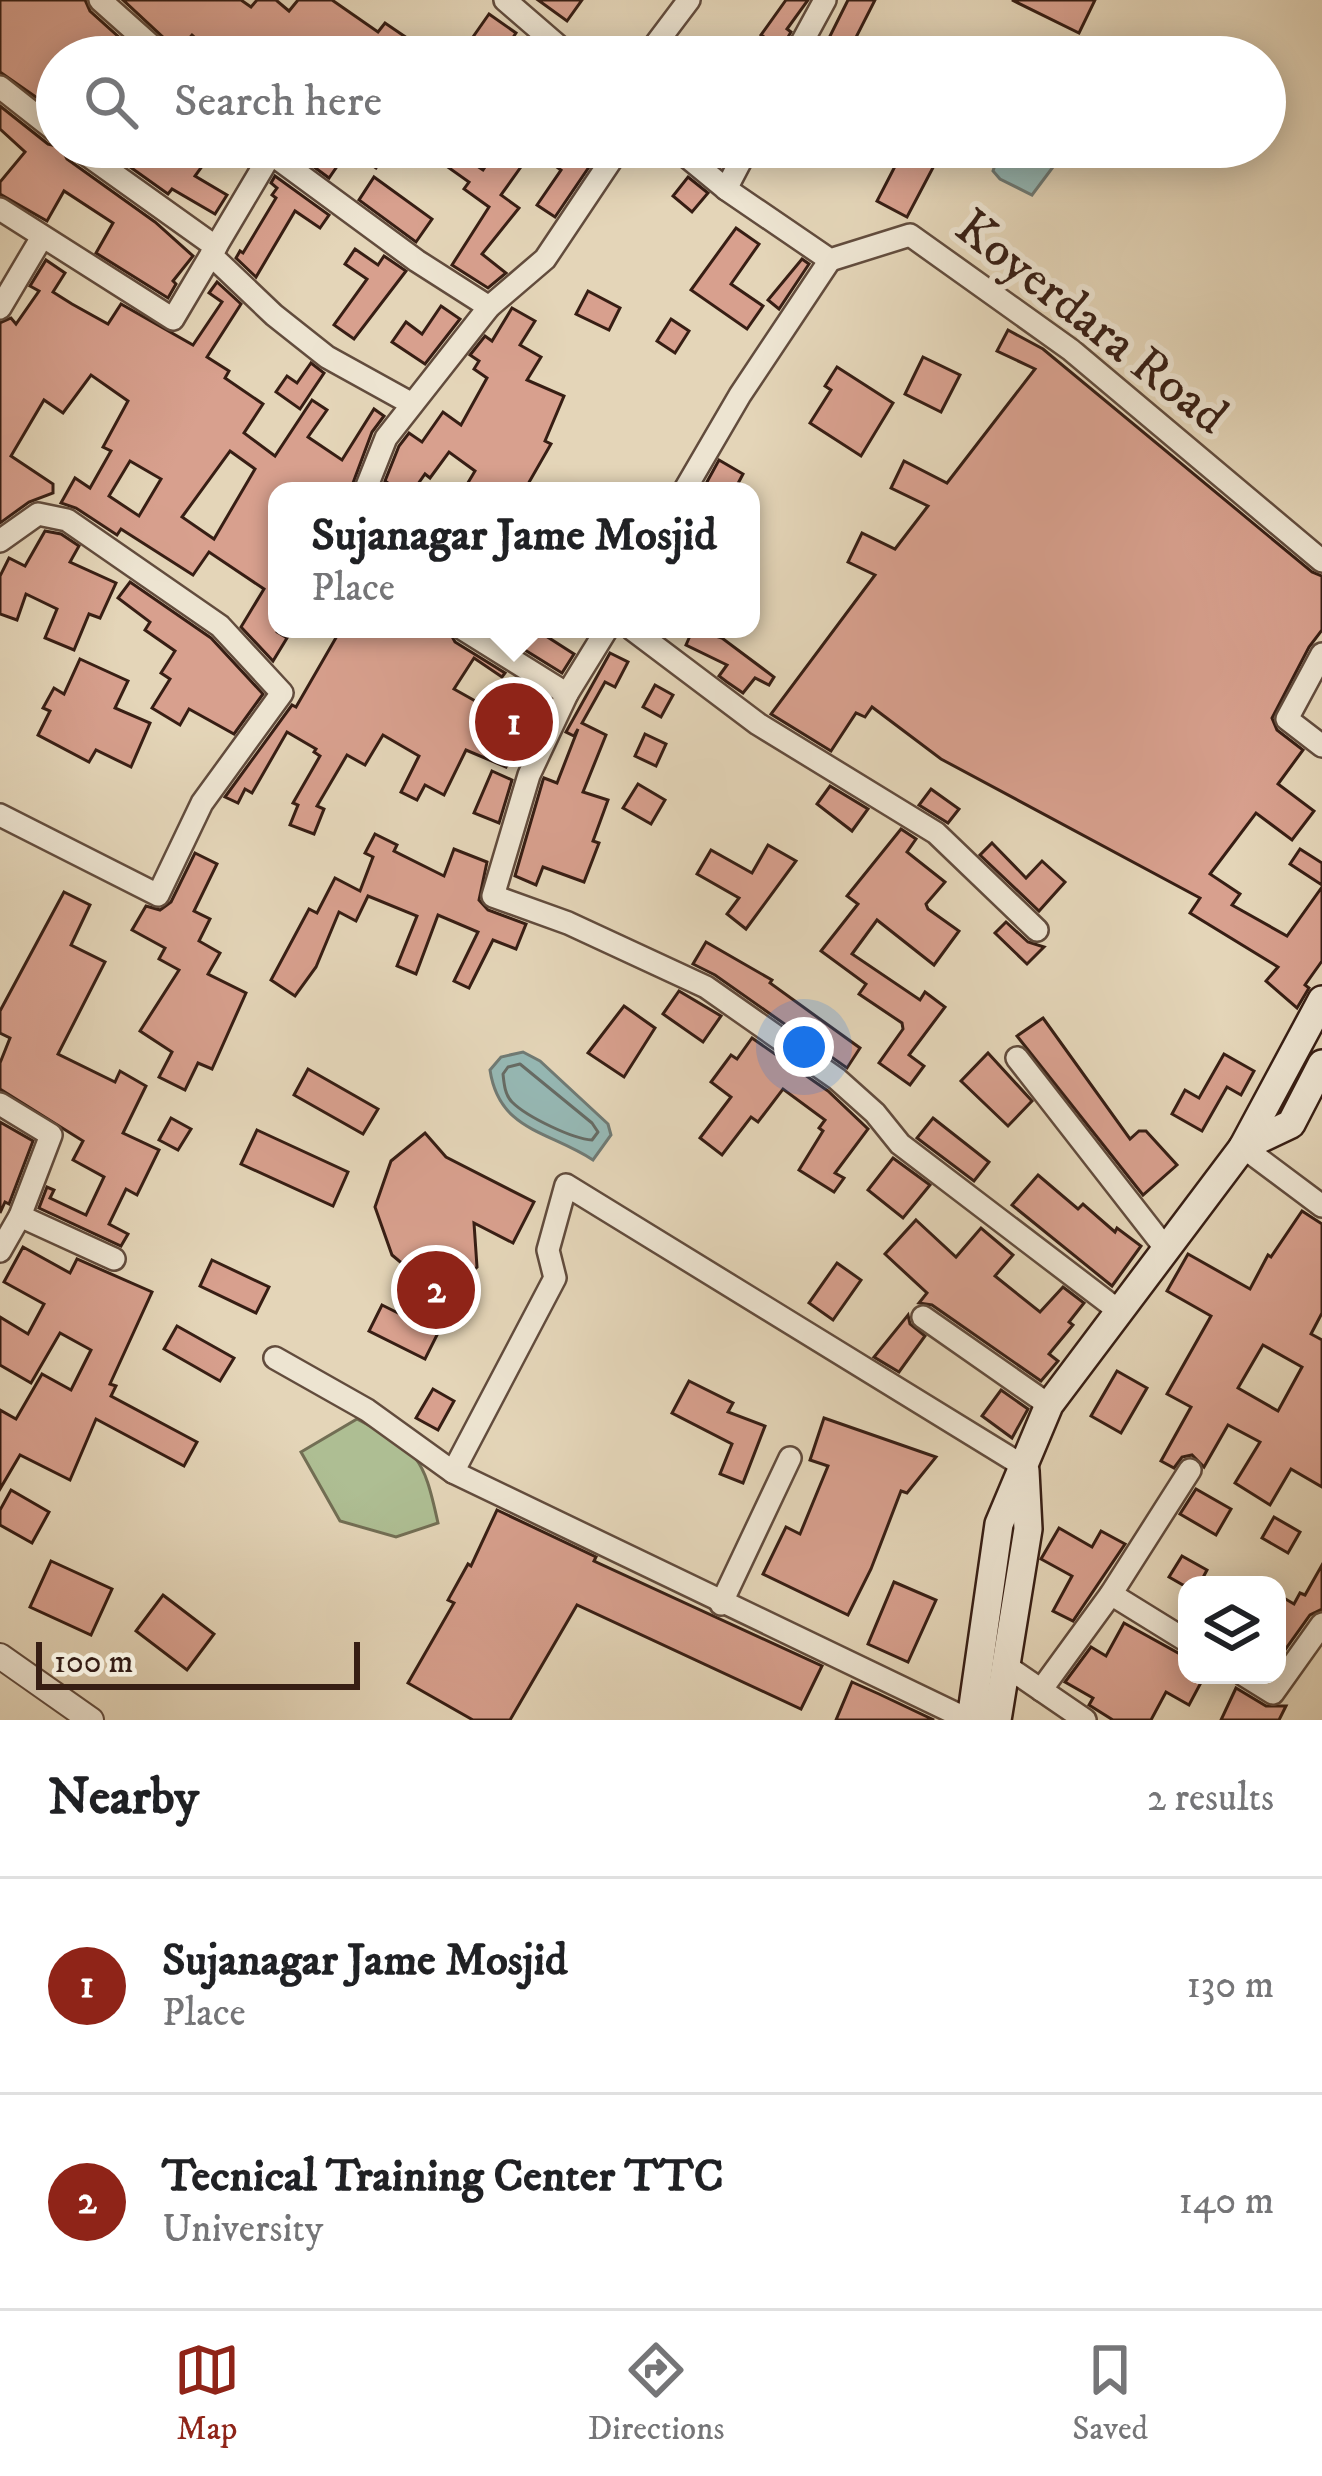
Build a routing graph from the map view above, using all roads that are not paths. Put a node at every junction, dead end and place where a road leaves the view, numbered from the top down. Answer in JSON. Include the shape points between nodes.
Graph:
{"nodes":[{"id":1,"x":100,"y":0,"type":"edge"},
{"id":2,"x":505,"y":0,"type":"edge"},
{"id":3,"x":689,"y":0,"type":"edge"},
{"id":4,"x":825,"y":0,"type":"edge"},
{"id":5,"x":140,"y":36,"type":"edge"},
{"id":6,"x":547,"y":36,"type":"edge"},
{"id":7,"x":662,"y":36,"type":"edge"},
{"id":8,"x":805,"y":36,"type":"edge"},
{"id":9,"x":0,"y":87,"type":"edge"},
{"id":10,"x":36,"y":115,"type":"edge"},
{"id":11,"x":104,"y":168,"type":"edge"},
{"id":12,"x":258,"y":168,"type":"edge"},
{"id":13,"x":292,"y":168,"type":"edge"},
{"id":14,"x":606,"y":168,"type":"edge"},
{"id":15,"x":701,"y":168,"type":"edge"},
{"id":16,"x":737,"y":168,"type":"edge"},
{"id":17,"x":726,"y":188,"type":"junction"},
{"id":18,"x":0,"y":209,"type":"edge"},
{"id":19,"x":42,"y":237,"type":"junction"},
{"id":20,"x":214,"y":251,"type":"junction"},
{"id":21,"x":830,"y":260,"type":"junction"},
{"id":22,"x":489,"y":307,"type":"junction"},
{"id":23,"x":0,"y":308,"type":"edge"},
{"id":24,"x":412,"y":404,"type":"junction"},
{"id":25,"x":368,"y":482,"type":"edge"},
{"id":26,"x":689,"y":482,"type":"edge"},
{"id":27,"x":0,"y":541,"type":"edge"},
{"id":28,"x":1322,"y":561,"type":"edge"},
{"id":29,"x":477,"y":638,"type":"edge"},
{"id":30,"x":601,"y":638,"type":"edge"},
{"id":31,"x":644,"y":638,"type":"edge"},
{"id":32,"x":1322,"y":654,"type":"edge"},
{"id":33,"x":567,"y":694,"type":"junction"},
{"id":34,"x":1322,"y":746,"type":"edge"},
{"id":35,"x":0,"y":815,"type":"edge"},
{"id":36,"x":1037,"y":930,"type":"dead end"},
{"id":37,"x":1322,"y":1000,"type":"edge"},
{"id":38,"x":1017,"y":1058,"type":"dead end"},
{"id":39,"x":1322,"y":1064,"type":"edge"},
{"id":40,"x":0,"y":1104,"type":"edge"},
{"id":41,"x":1243,"y":1147,"type":"junction"},
{"id":42,"x":1322,"y":1206,"type":"edge"},
{"id":43,"x":20,"y":1216,"type":"junction"},
{"id":44,"x":1166,"y":1249,"type":"junction"},
{"id":45,"x":0,"y":1251,"type":"edge"},
{"id":46,"x":114,"y":1259,"type":"dead end"},
{"id":47,"x":1119,"y":1311,"type":"junction"},
{"id":48,"x":923,"y":1317,"type":"dead end"},
{"id":49,"x":275,"y":1358,"type":"dead end"},
{"id":50,"x":1049,"y":1405,"type":"junction"},
{"id":51,"x":790,"y":1459,"type":"dead end"},
{"id":52,"x":1025,"y":1467,"type":"junction"},
{"id":53,"x":1190,"y":1470,"type":"dead end"},
{"id":54,"x":453,"y":1472,"type":"junction"},
{"id":55,"x":1111,"y":1594,"type":"junction"},
{"id":56,"x":721,"y":1604,"type":"junction"},
{"id":57,"x":1322,"y":1624,"type":"edge"},
{"id":58,"x":1178,"y":1635,"type":"edge"},
{"id":59,"x":0,"y":1656,"type":"edge"},
{"id":60,"x":1006,"y":1666,"type":"junction"},
{"id":61,"x":1286,"y":1676,"type":"edge"},
{"id":62,"x":1041,"y":1690,"type":"junction"},
{"id":63,"x":92,"y":1720,"type":"edge"},
{"id":64,"x":970,"y":1720,"type":"edge"},
{"id":65,"x":997,"y":1720,"type":"edge"},
{"id":66,"x":1085,"y":1720,"type":"edge"}],
"edges":[{"from":1,"to":5,"type":"street"},
{"from":2,"to":6,"type":"street"},
{"from":3,"to":7,"type":"street"},
{"from":4,"to":8,"type":"street"},
{"from":9,"to":10,"type":"street"},
{"from":11,"to":20,"type":"street"},
{"from":12,"to":20,"type":"street"},
{"from":13,"to":22,"type":"street"},
{"from":14,"to":22,"type":"street","via":[[545,260]]},
{"from":15,"to":17,"type":"street"},
{"from":16,"to":17,"type":"street"},
{"from":17,"to":21,"type":"street"},
{"from":18,"to":19,"type":"street"},
{"from":19,"to":20,"type":"street","via":[[173,320]]},
{"from":19,"to":23,"type":"street"},
{"from":20,"to":24,"type":"street","via":[[327,357]]},
{"from":21,"to":26,"type":"street"},
{"from":21,"to":28,"type":"street","name":"Koyerdara Road","via":[[910,235],[1071,350]]},
{"from":22,"to":24,"type":"street"},
{"from":24,"to":25,"type":"street","via":[[386,437]]},
{"from":27,"to":35,"type":"street","via":[[38,514],[67,520],[220,626],[282,693],[202,803],[158,895]]},
{"from":29,"to":33,"type":"street"},
{"from":30,"to":33,"type":"street"},
{"from":31,"to":36,"type":"street","via":[[758,724],[936,833]]},
{"from":32,"to":34,"type":"street","via":[[1287,719]]},
{"from":33,"to":47,"type":"street","via":[[530,775],[494,896],[706,987],[837,1079],[900,1144]]},
{"from":37,"to":41,"type":"main road"},
{"from":38,"to":44,"type":"street"},
{"from":39,"to":41,"type":"main road","via":[[1291,1124]]},
{"from":40,"to":43,"type":"street","via":[[51,1136]]},
{"from":41,"to":42,"type":"street"},
{"from":41,"to":44,"type":"main road"},
{"from":43,"to":45,"type":"street"},
{"from":43,"to":46,"type":"street"},
{"from":44,"to":47,"type":"main road"},
{"from":47,"to":50,"type":"main road"},
{"from":48,"to":50,"type":"street"},
{"from":49,"to":54,"type":"street"},
{"from":50,"to":52,"type":"main road"},
{"from":51,"to":56,"type":"street"},
{"from":52,"to":54,"type":"street","via":[[566,1185],[548,1250],[554,1278]]},
{"from":52,"to":60,"type":"main road","via":[[1028,1529]]},
{"from":52,"to":64,"type":"main road","via":[[999,1524]]},
{"from":53,"to":55,"type":"street"},
{"from":54,"to":56,"type":"street"},
{"from":55,"to":58,"type":"street"},
{"from":55,"to":62,"type":"street"},
{"from":56,"to":64,"type":"street"},
{"from":57,"to":61,"type":"street"},
{"from":59,"to":63,"type":"street"},
{"from":60,"to":62,"type":"street"},
{"from":60,"to":65,"type":"main road"},
{"from":62,"to":66,"type":"street"}]}
